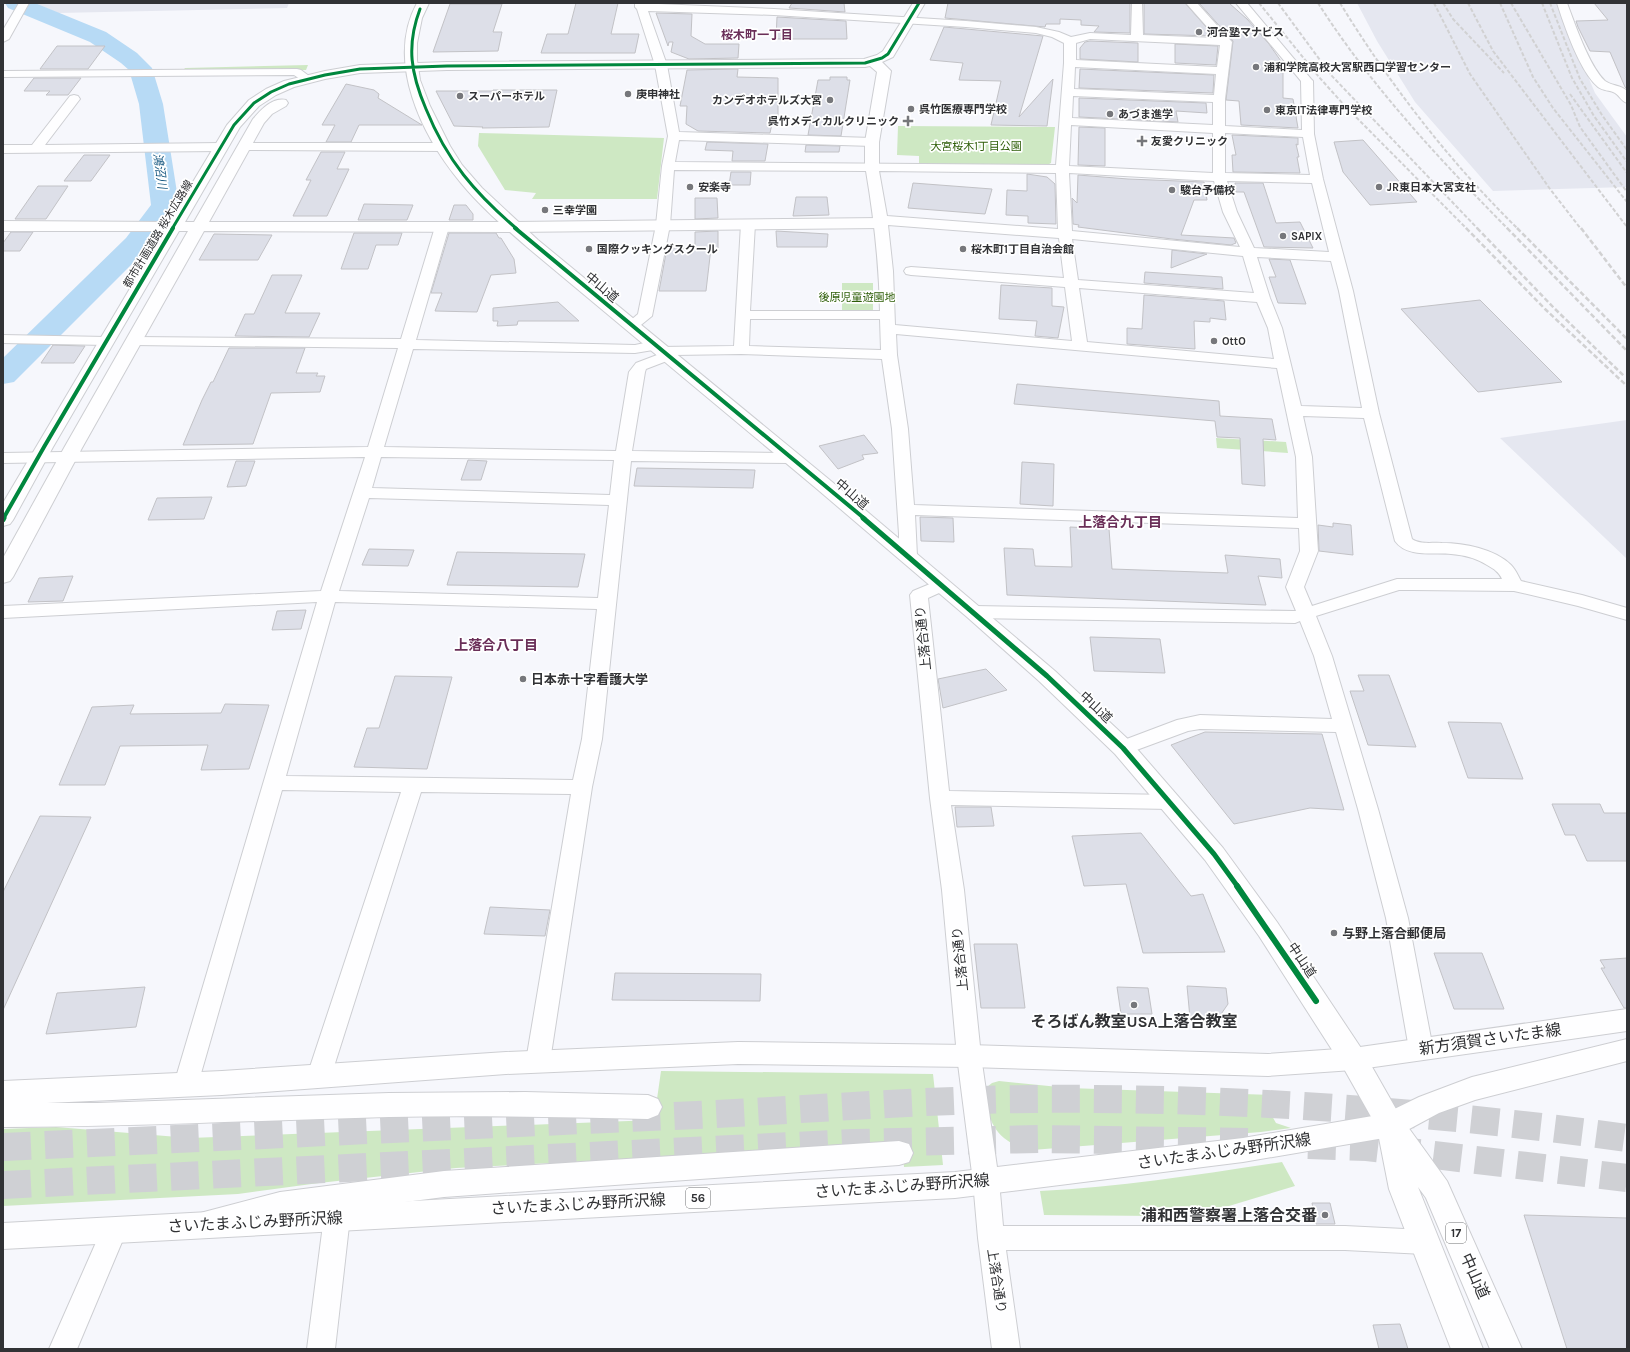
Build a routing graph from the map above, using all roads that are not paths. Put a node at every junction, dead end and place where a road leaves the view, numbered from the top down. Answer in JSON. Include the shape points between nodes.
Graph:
{"nodes":[{"id":1,"x":423,"y":3,"type":"edge"},
{"id":2,"x":919,"y":3,"type":"edge"},
{"id":3,"x":1137,"y":3,"type":"edge"},
{"id":4,"x":1190,"y":3,"type":"edge"},
{"id":5,"x":1241,"y":3,"type":"edge"},
{"id":6,"x":1562,"y":3,"type":"edge"},
{"id":7,"x":640,"y":5,"type":"edge"},
{"id":8,"x":8,"y":6,"type":"dead end"},
{"id":9,"x":22,"y":6,"type":"edge"},
{"id":10,"x":777,"y":8,"type":"edge"},
{"id":11,"x":909,"y":21,"type":"junction"},
{"id":12,"x":1137,"y":38,"type":"junction"},
{"id":13,"x":3,"y":39,"type":"edge"},
{"id":14,"x":1070,"y":41,"type":"junction"},
{"id":15,"x":1226,"y":42,"type":"junction"},
{"id":16,"x":874,"y":62,"type":"junction"},
{"id":17,"x":1070,"y":64,"type":"junction"},
{"id":18,"x":661,"y":65,"type":"junction"},
{"id":19,"x":411,"y":67,"type":"junction"},
{"id":20,"x":1222,"y":71,"type":"junction"},
{"id":21,"x":3,"y":74,"type":"edge"},
{"id":22,"x":307,"y":79,"type":"junction"},
{"id":23,"x":1067,"y":92,"type":"junction"},
{"id":24,"x":74,"y":99,"type":"dead end"},
{"id":25,"x":1219,"y":99,"type":"junction"},
{"id":26,"x":1627,"y":99,"type":"edge"},
{"id":27,"x":1066,"y":121,"type":"junction"},
{"id":28,"x":1219,"y":129,"type":"junction"},
{"id":29,"x":1308,"y":134,"type":"junction"},
{"id":30,"x":674,"y":136,"type":"junction"},
{"id":31,"x":872,"y":142,"type":"junction"},
{"id":32,"x":244,"y":146,"type":"junction"},
{"id":33,"x":221,"y":147,"type":"junction"},
{"id":34,"x":444,"y":147,"type":"junction"},
{"id":35,"x":3,"y":149,"type":"edge"},
{"id":36,"x":35,"y":149,"type":"junction"},
{"id":37,"x":668,"y":166,"type":"junction"},
{"id":38,"x":872,"y":169,"type":"junction"},
{"id":39,"x":1062,"y":169,"type":"junction"},
{"id":40,"x":1219,"y":177,"type":"junction"},
{"id":41,"x":1317,"y":179,"type":"junction"},
{"id":42,"x":881,"y":222,"type":"junction"},
{"id":43,"x":748,"y":224,"type":"junction"},
{"id":44,"x":663,"y":225,"type":"junction"},
{"id":45,"x":3,"y":226,"type":"edge"},
{"id":46,"x":173,"y":226,"type":"junction"},
{"id":47,"x":198,"y":226,"type":"junction"},
{"id":48,"x":442,"y":227,"type":"junction"},
{"id":49,"x":514,"y":227,"type":"junction"},
{"id":50,"x":1065,"y":234,"type":"junction"},
{"id":51,"x":1248,"y":252,"type":"junction"},
{"id":52,"x":1337,"y":257,"type":"junction"},
{"id":53,"x":911,"y":271,"type":"dead end"},
{"id":54,"x":1071,"y":284,"type":"junction"},
{"id":55,"x":1263,"y":298,"type":"junction"},
{"id":56,"x":742,"y":315,"type":"junction"},
{"id":57,"x":887,"y":322,"type":"junction"},
{"id":58,"x":631,"y":326,"type":"junction"},
{"id":59,"x":3,"y":339,"type":"edge"},
{"id":60,"x":106,"y":341,"type":"junction"},
{"id":61,"x":134,"y":341,"type":"junction"},
{"id":62,"x":406,"y":344,"type":"junction"},
{"id":63,"x":1080,"y":346,"type":"junction"},
{"id":64,"x":741,"y":350,"type":"junction"},
{"id":65,"x":660,"y":351,"type":"junction"},
{"id":66,"x":889,"y":354,"type":"junction"},
{"id":67,"x":1284,"y":364,"type":"junction"},
{"id":68,"x":1294,"y":411,"type":"junction"},
{"id":69,"x":1370,"y":413,"type":"junction"},
{"id":70,"x":374,"y":452,"type":"junction"},
{"id":71,"x":623,"y":455,"type":"junction"},
{"id":72,"x":68,"y":457,"type":"junction"},
{"id":73,"x":3,"y":458,"type":"edge"},
{"id":74,"x":38,"y":458,"type":"junction"},
{"id":75,"x":790,"y":458,"type":"junction"},
{"id":76,"x":362,"y":493,"type":"junction"},
{"id":77,"x":618,"y":500,"type":"junction"},
{"id":78,"x":905,"y":510,"type":"junction"},
{"id":79,"x":3,"y":520,"type":"edge"},
{"id":80,"x":1307,"y":523,"type":"junction"},
{"id":81,"x":908,"y":556,"type":"junction"},
{"id":82,"x":3,"y":577,"type":"edge"},
{"id":83,"x":942,"y":585,"type":"junction"},
{"id":84,"x":1514,"y":585,"type":"junction"},
{"id":85,"x":328,"y":596,"type":"junction"},
{"id":86,"x":607,"y":604,"type":"junction"},
{"id":87,"x":3,"y":612,"type":"edge"},
{"id":88,"x":974,"y":612,"type":"junction"},
{"id":89,"x":1306,"y":614,"type":"junction"},
{"id":90,"x":1627,"y":614,"type":"edge"},
{"id":91,"x":1343,"y":726,"type":"junction"},
{"id":92,"x":1123,"y":748,"type":"junction"},
{"id":93,"x":274,"y":783,"type":"junction"},
{"id":94,"x":413,"y":785,"type":"junction"},
{"id":95,"x":582,"y":787,"type":"junction"},
{"id":96,"x":940,"y":798,"type":"junction"},
{"id":97,"x":1170,"y":802,"type":"junction"},
{"id":98,"x":1627,"y":1020,"type":"edge"},
{"id":99,"x":1421,"y":1049,"type":"junction"},
{"id":100,"x":1627,"y":1050,"type":"edge"},
{"id":101,"x":970,"y":1056,"type":"junction"},
{"id":102,"x":1353,"y":1059,"type":"junction"},
{"id":103,"x":538,"y":1061,"type":"junction"},
{"id":104,"x":319,"y":1076,"type":"junction"},
{"id":105,"x":186,"y":1084,"type":"junction"},
{"id":106,"x":3,"y":1093,"type":"edge"},
{"id":107,"x":648,"y":1107,"type":"dead end"},
{"id":108,"x":3,"y":1115,"type":"edge"},
{"id":109,"x":1390,"y":1125,"type":"junction"},
{"id":110,"x":899,"y":1153,"type":"dead end"},
{"id":111,"x":986,"y":1181,"type":"junction"},
{"id":112,"x":337,"y":1217,"type":"junction"},
{"id":113,"x":204,"y":1225,"type":"junction"},
{"id":114,"x":114,"y":1230,"type":"junction"},
{"id":115,"x":3,"y":1236,"type":"edge"},
{"id":116,"x":991,"y":1238,"type":"junction"},
{"id":117,"x":1424,"y":1242,"type":"junction"},
{"id":118,"x":63,"y":1349,"type":"edge"},
{"id":119,"x":321,"y":1349,"type":"edge"},
{"id":120,"x":1006,"y":1349,"type":"edge"},
{"id":121,"x":1467,"y":1349,"type":"edge"},
{"id":122,"x":1506,"y":1349,"type":"edge"}],
"edges":[{"from":1,"to":19,"type":"main road","name":"中山道","number":"17","via":[[414,21]]},
{"from":2,"to":11,"type":"main road"},
{"from":3,"to":12,"type":"street"},
{"from":4,"to":15,"type":"street"},
{"from":5,"to":29,"type":"street","via":[[1307,81]]},
{"from":6,"to":26,"type":"street","via":[[1579,46],[1593,71],[1602,84],[1621,90]]},
{"from":7,"to":10,"type":"street"},
{"from":7,"to":18,"type":"street"},
{"from":8,"to":9,"type":"street"},
{"from":9,"to":13,"type":"street"},
{"from":10,"to":11,"type":"street"},
{"from":11,"to":14,"type":"street","via":[[1036,30],[1056,34]]},
{"from":11,"to":16,"type":"main road","via":[[888,54]]},
{"from":12,"to":14,"type":"street","via":[[1090,36]]},
{"from":12,"to":15,"type":"street"},
{"from":14,"to":17,"type":"street"},
{"from":15,"to":20,"type":"street"},
{"from":16,"to":18,"type":"main road"},
{"from":16,"to":31,"type":"main road","via":[[884,71]]},
{"from":17,"to":20,"type":"street"},
{"from":17,"to":23,"type":"street"},
{"from":18,"to":19,"type":"main road"},
{"from":18,"to":30,"type":"street"},
{"from":19,"to":22,"type":"main road","name":"都市計画道路 桜木広路線","via":[[360,69]]},
{"from":19,"to":32,"type":"main road","via":[[318,88],[287,99],[267,111]]},
{"from":19,"to":34,"type":"main road","name":"中山道","number":"17","via":[[433,130]]},
{"from":20,"to":25,"type":"street"},
{"from":21,"to":22,"type":"street","via":[[297,72]]},
{"from":22,"to":33,"type":"main road","name":"都市計画道路 桜木広路線","via":[[271,92],[254,103],[234,125]]},
{"from":23,"to":25,"type":"street"},
{"from":23,"to":27,"type":"street"},
{"from":24,"to":36,"type":"street"},
{"from":25,"to":28,"type":"street"},
{"from":27,"to":28,"type":"street"},
{"from":27,"to":39,"type":"street"},
{"from":28,"to":29,"type":"street"},
{"from":28,"to":40,"type":"street"},
{"from":29,"to":41,"type":"street"},
{"from":30,"to":31,"type":"street"},
{"from":30,"to":37,"type":"street"},
{"from":31,"to":38,"type":"main road"},
{"from":32,"to":34,"type":"street"},
{"from":32,"to":47,"type":"main road"},
{"from":33,"to":36,"type":"street"},
{"from":33,"to":46,"type":"main road","name":"都市計画道路 桜木広路線"},
{"from":34,"to":49,"type":"main road","name":"中山道","number":"17","via":[[456,167],[475,189]]},
{"from":35,"to":36,"type":"street"},
{"from":37,"to":38,"type":"street"},
{"from":37,"to":44,"type":"street"},
{"from":38,"to":39,"type":"street"},
{"from":38,"to":42,"type":"street"},
{"from":39,"to":40,"type":"street"},
{"from":39,"to":50,"type":"street"},
{"from":40,"to":41,"type":"street"},
{"from":40,"to":51,"type":"street","via":[[1230,212]]},
{"from":41,"to":52,"type":"street"},
{"from":42,"to":43,"type":"main road"},
{"from":42,"to":50,"type":"street"},
{"from":42,"to":57,"type":"street","via":[[886,271]]},
{"from":43,"to":44,"type":"main road"},
{"from":43,"to":56,"type":"street"},
{"from":44,"to":49,"type":"main road"},
{"from":44,"to":58,"type":"street","via":[[645,316]]},
{"from":45,"to":46,"type":"main road"},
{"from":46,"to":47,"type":"main road"},
{"from":46,"to":60,"type":"main road","name":"都市計画道路 桜木広路線"},
{"from":47,"to":48,"type":"main road"},
{"from":47,"to":61,"type":"main road"},
{"from":48,"to":49,"type":"main road"},
{"from":48,"to":62,"type":"street"},
{"from":49,"to":58,"type":"main road","name":"中山道","number":"17"},
{"from":50,"to":51,"type":"street"},
{"from":50,"to":54,"type":"street"},
{"from":51,"to":52,"type":"street"},
{"from":51,"to":55,"type":"street"},
{"from":52,"to":69,"type":"street"},
{"from":53,"to":54,"type":"street"},
{"from":54,"to":55,"type":"street"},
{"from":54,"to":63,"type":"street"},
{"from":55,"to":67,"type":"street","via":[[1275,328]]},
{"from":56,"to":57,"type":"street"},
{"from":56,"to":64,"type":"street"},
{"from":57,"to":63,"type":"street"},
{"from":57,"to":66,"type":"street"},
{"from":58,"to":65,"type":"main road","name":"中山道","number":"17"},
{"from":59,"to":60,"type":"street"},
{"from":60,"to":74,"type":"main road","name":"都市計画道路 桜木広路線"},
{"from":61,"to":62,"type":"street"},
{"from":61,"to":72,"type":"main road"},
{"from":62,"to":65,"type":"street"},
{"from":62,"to":70,"type":"street"},
{"from":63,"to":67,"type":"street"},
{"from":64,"to":65,"type":"street"},
{"from":64,"to":66,"type":"street"},
{"from":65,"to":71,"type":"street","via":[[637,372]]},
{"from":65,"to":75,"type":"main road","name":"中山道","number":"17"},
{"from":66,"to":78,"type":"street","via":[[900,429]]},
{"from":67,"to":68,"type":"street"},
{"from":68,"to":69,"type":"street"},
{"from":68,"to":80,"type":"street","via":[[1304,457]]},
{"from":69,"to":84,"type":"street","via":[[1404,541],[1409,546],[1469,552],[1491,559],[1506,570]]},
{"from":70,"to":71,"type":"street"},
{"from":70,"to":72,"type":"street"},
{"from":70,"to":76,"type":"street"},
{"from":71,"to":75,"type":"street"},
{"from":71,"to":77,"type":"street"},
{"from":72,"to":74,"type":"street"},
{"from":72,"to":82,"type":"main road"},
{"from":73,"to":74,"type":"street"},
{"from":74,"to":79,"type":"main road","name":"都市計画道路 桜木広路線"},
{"from":75,"to":81,"type":"main road","name":"中山道","number":"17"},
{"from":76,"to":77,"type":"street"},
{"from":76,"to":85,"type":"street"},
{"from":77,"to":86,"type":"street"},
{"from":78,"to":80,"type":"street"},
{"from":78,"to":81,"type":"street"},
{"from":80,"to":89,"type":"street","via":[[1309,551],[1295,587]]},
{"from":81,"to":83,"type":"main road","name":"中山道","number":"17"},
{"from":83,"to":88,"type":"main road","name":"中山道","number":"17"},
{"from":83,"to":96,"type":"street","name":"上落合通り","via":[[918,595]]},
{"from":84,"to":89,"type":"street","via":[[1397,585]]},
{"from":84,"to":90,"type":"street"},
{"from":85,"to":86,"type":"street"},
{"from":85,"to":87,"type":"street"},
{"from":85,"to":93,"type":"street"},
{"from":86,"to":95,"type":"street","via":[[592,739]]},
{"from":88,"to":89,"type":"street","via":[[1274,618]]},
{"from":88,"to":92,"type":"main road","name":"中山道","number":"17"},
{"from":89,"to":91,"type":"street","via":[[1323,656]]},
{"from":91,"to":92,"type":"street","via":[[1200,722],[1184,725]]},
{"from":91,"to":99,"type":"street","via":[[1397,918]]},
{"from":92,"to":97,"type":"main road","name":"中山道","number":"17"},
{"from":93,"to":94,"type":"street"},
{"from":93,"to":105,"type":"street"},
{"from":94,"to":95,"type":"street"},
{"from":94,"to":104,"type":"street"},
{"from":95,"to":103,"type":"street"},
{"from":96,"to":97,"type":"street"},
{"from":96,"to":101,"type":"street","name":"上落合通り","via":[[953,890]]},
{"from":97,"to":102,"type":"main road","name":"中山道","number":"17","via":[[1214,854],[1268,929]]},
{"from":98,"to":99,"type":"main road","name":"新方須賀さいたま線"},
{"from":99,"to":102,"type":"main road","name":"新方須賀さいたま線"},
{"from":100,"to":109,"type":"main road","via":[[1472,1089],[1429,1105]]},
{"from":101,"to":102,"type":"main road","via":[[1268,1065]]},
{"from":101,"to":103,"type":"main road","via":[[738,1053]]},
{"from":101,"to":111,"type":"street","name":"上落合通り"},
{"from":102,"to":109,"type":"main road","name":"中山道","number":"17"},
{"from":103,"to":104,"type":"main road"},
{"from":104,"to":105,"type":"main road"},
{"from":105,"to":106,"type":"main road"},
{"from":107,"to":108,"type":"main road","via":[[525,1104],[396,1105],[97,1115]]},
{"from":109,"to":111,"type":"main road","name":"さいたまふじみ野所沢線","number":"56","via":[[1243,1150]]},
{"from":109,"to":117,"type":"main road","name":"中山道","number":"17","via":[[1404,1189]]},
{"from":109,"to":122,"type":"main road","name":"中山道","number":"17","via":[[1438,1190]]},
{"from":110,"to":113,"type":"main road","via":[[444,1184],[280,1205]]},
{"from":111,"to":112,"type":"main road","name":"さいたまふじみ野所沢線","number":"56","via":[[955,1185]]},
{"from":111,"to":116,"type":"street","name":"上落合通り"},
{"from":112,"to":113,"type":"main road","name":"さいたまふじみ野所沢線","number":"56"},
{"from":112,"to":119,"type":"street"},
{"from":113,"to":114,"type":"main road","name":"さいたまふじみ野所沢線","number":"56"},
{"from":114,"to":115,"type":"main road","name":"さいたまふじみ野所沢線","number":"56"},
{"from":114,"to":118,"type":"street"},
{"from":116,"to":117,"type":"street","via":[[1345,1238]]},
{"from":116,"to":120,"type":"street","name":"上落合通り","via":[[1002,1304]]},
{"from":117,"to":121,"type":"main road","name":"中山道","number":"17"}]}
